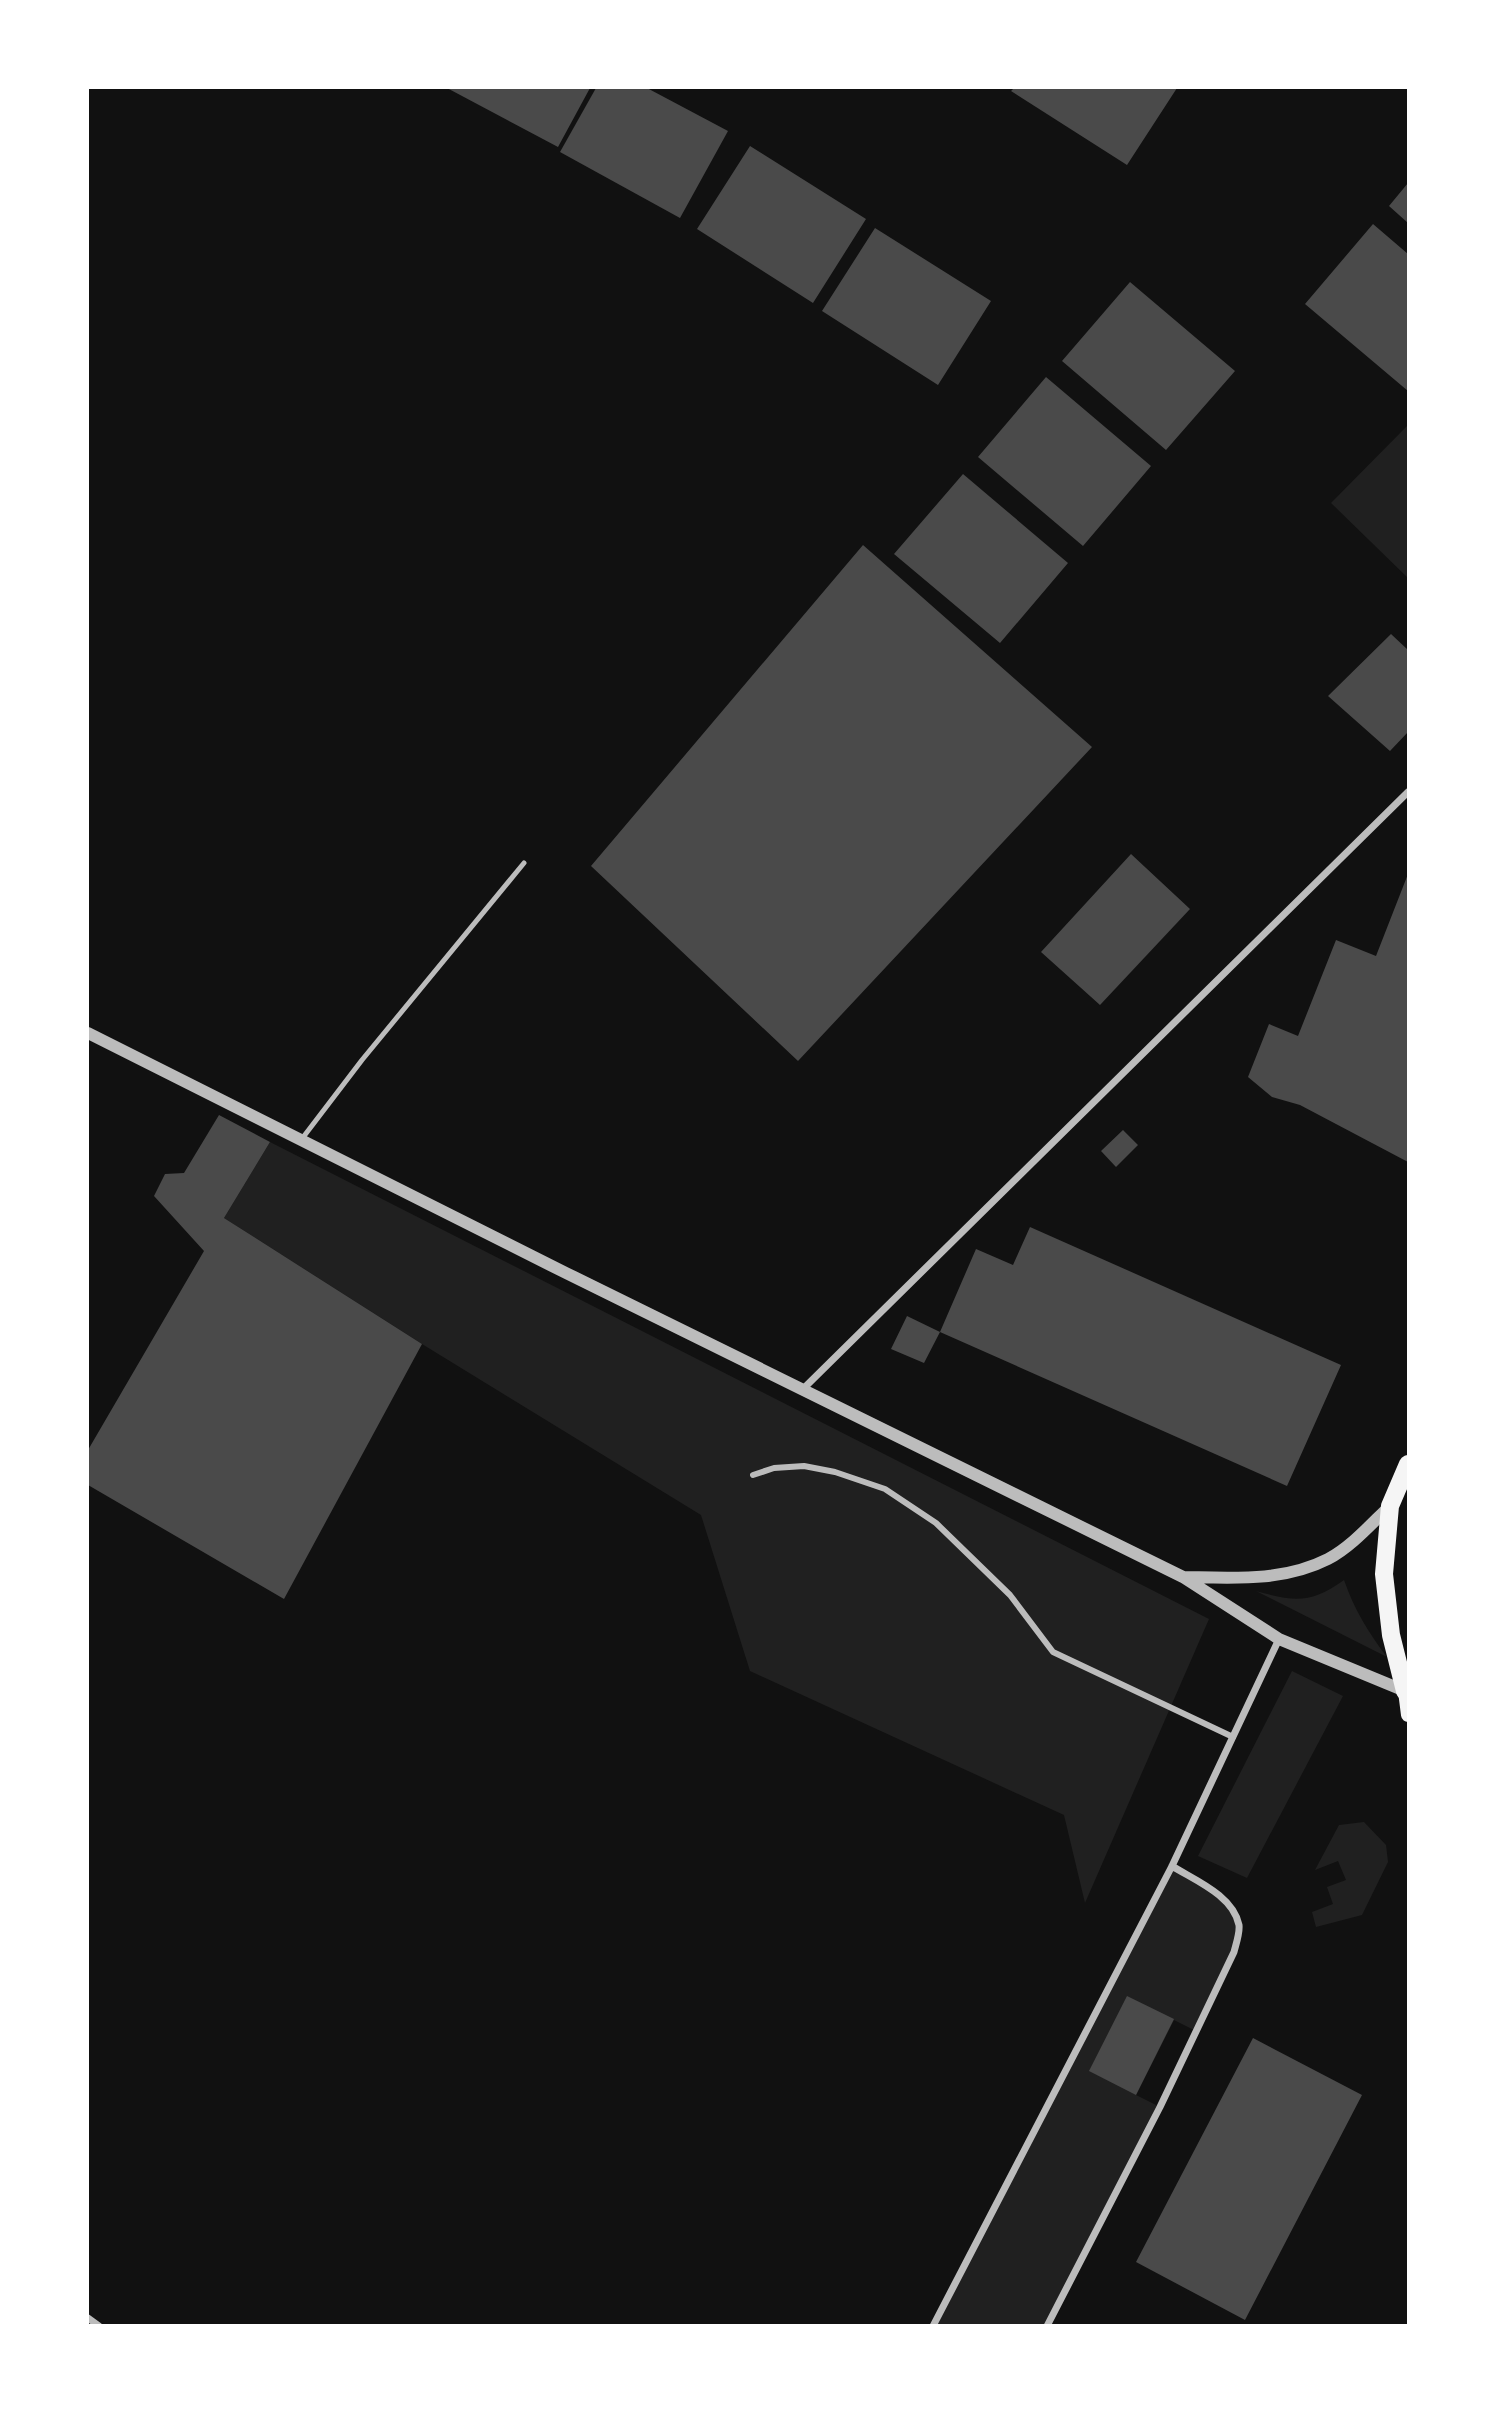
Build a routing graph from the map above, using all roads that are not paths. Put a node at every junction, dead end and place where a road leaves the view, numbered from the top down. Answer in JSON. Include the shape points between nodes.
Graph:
{"nodes":[{"id":1,"x":1409,"y":792,"type":"edge"},
{"id":2,"x":524,"y":863,"type":"dead end"},
{"id":3,"x":88,"y":1033,"type":"edge"},
{"id":4,"x":301,"y":1140,"type":"junction"},
{"id":5,"x":803,"y":1389,"type":"junction"},
{"id":6,"x":1409,"y":1465,"type":"edge"},
{"id":7,"x":753,"y":1475,"type":"dead end"},
{"id":8,"x":1390,"y":1506,"type":"junction"},
{"id":9,"x":1184,"y":1577,"type":"junction"},
{"id":10,"x":1279,"y":1639,"type":"junction"},
{"id":11,"x":1407,"y":1692,"type":"edge"},
{"id":12,"x":1409,"y":1715,"type":"edge"},
{"id":13,"x":1233,"y":1737,"type":"junction"},
{"id":14,"x":1172,"y":1866,"type":"junction"},
{"id":15,"x":88,"y":2318,"type":"edge"},
{"id":16,"x":99,"y":2326,"type":"edge"},
{"id":17,"x":933,"y":2326,"type":"edge"},
{"id":18,"x":1047,"y":2326,"type":"edge"}],
"edges":[{"from":1,"to":5,"type":"street"},
{"from":2,"to":4,"type":"lane"},
{"from":3,"to":4,"type":"street"},
{"from":4,"to":5,"type":"street"},
{"from":5,"to":9,"type":"street"},
{"from":6,"to":8,"type":"main road"},
{"from":7,"to":13,"type":"street","via":[[804,1466],[886,1489],[936,1523],[1010,1595],[1053,1652]]},
{"from":8,"to":9,"type":"street","via":[[1330,1558],[1295,1572],[1247,1579]]},
{"from":8,"to":11,"type":"main road","via":[[1384,1574],[1391,1635]]},
{"from":9,"to":10,"type":"street"},
{"from":10,"to":11,"type":"street"},
{"from":10,"to":13,"type":"street"},
{"from":11,"to":12,"type":"main road"},
{"from":13,"to":14,"type":"street"},
{"from":14,"to":17,"type":"street"},
{"from":14,"to":18,"type":"street","via":[[1233,1909],[1240,1926],[1234,1952]]},
{"from":15,"to":16,"type":"street"}]}
